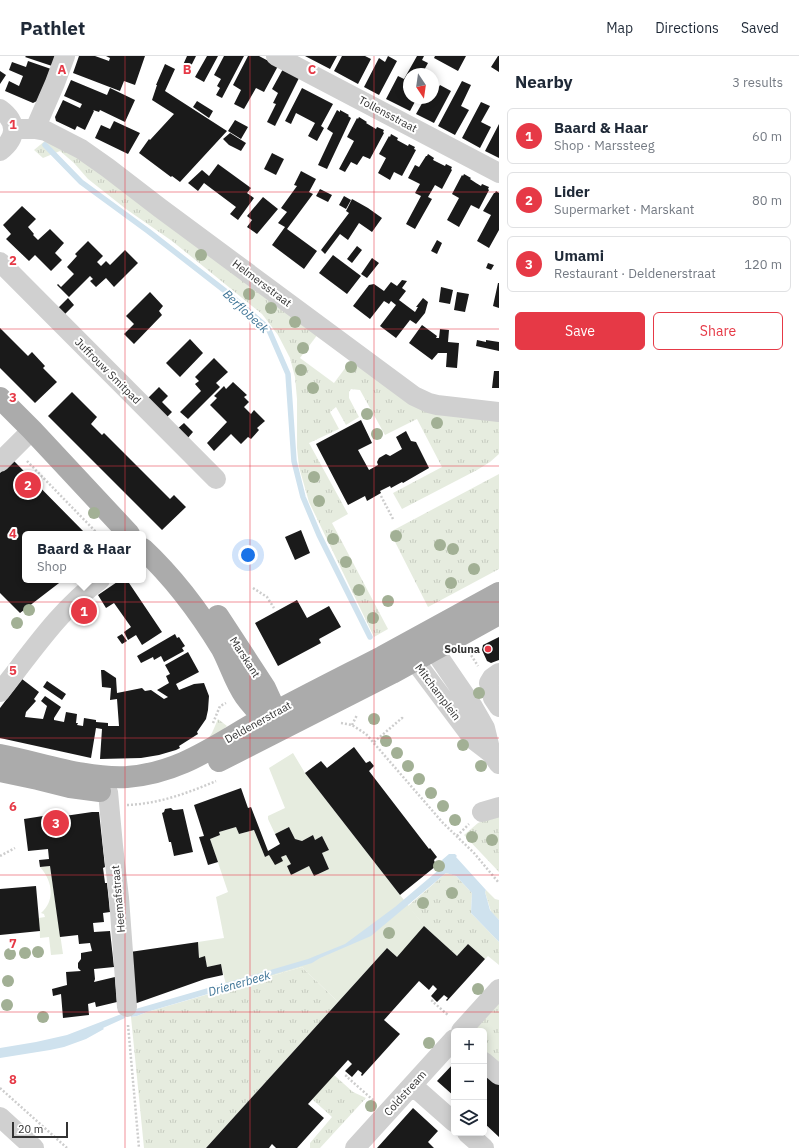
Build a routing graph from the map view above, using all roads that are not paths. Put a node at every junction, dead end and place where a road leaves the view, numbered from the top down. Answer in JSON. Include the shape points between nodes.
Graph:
{"nodes":[{"id":1,"x":65,"y":56,"type":"edge"},
{"id":2,"x":276,"y":56,"type":"edge"},
{"id":3,"x":0,"y":109,"type":"edge"},
{"id":4,"x":13,"y":129,"type":"junction"},
{"id":5,"x":35,"y":129,"type":"junction"},
{"id":6,"x":0,"y":151,"type":"edge"},
{"id":7,"x":499,"y":173,"type":"edge"},
{"id":8,"x":0,"y":262,"type":"edge"},
{"id":9,"x":0,"y":398,"type":"edge"},
{"id":10,"x":499,"y":412,"type":"edge"},
{"id":11,"x":32,"y":430,"type":"junction"},
{"id":12,"x":7,"y":455,"type":"edge"},
{"id":13,"x":216,"y":479,"type":"dead end"},
{"id":14,"x":126,"y":531,"type":"edge"},
{"id":15,"x":146,"y":552,"type":"edge"},
{"id":16,"x":159,"y":563,"type":"junction"},
{"id":17,"x":96,"y":583,"type":"edge"},
{"id":18,"x":499,"y":593,"type":"edge"},
{"id":19,"x":499,"y":614,"type":"edge"},
{"id":20,"x":414,"y":650,"type":"junction"},
{"id":21,"x":434,"y":650,"type":"junction"},
{"id":22,"x":499,"y":673,"type":"edge"},
{"id":23,"x":0,"y":692,"type":"edge"},
{"id":24,"x":245,"y":695,"type":"junction"},
{"id":25,"x":499,"y":707,"type":"edge"},
{"id":26,"x":273,"y":720,"type":"junction"},
{"id":27,"x":233,"y":736,"type":"junction"},
{"id":28,"x":0,"y":755,"type":"edge"},
{"id":29,"x":495,"y":758,"type":"edge"},
{"id":30,"x":0,"y":771,"type":"edge"},
{"id":31,"x":108,"y":792,"type":"junction"},
{"id":32,"x":499,"y":989,"type":"edge"},
{"id":33,"x":127,"y":1007,"type":"dead end"},
{"id":34,"x":464,"y":1028,"type":"edge"},
{"id":35,"x":451,"y":1042,"type":"edge"},
{"id":36,"x":486,"y":1064,"type":"edge"},
{"id":37,"x":499,"y":1075,"type":"edge"},
{"id":38,"x":412,"y":1085,"type":"junction"},
{"id":39,"x":0,"y":1117,"type":"edge"},
{"id":40,"x":451,"y":1119,"type":"edge"},
{"id":41,"x":470,"y":1136,"type":"edge"},
{"id":42,"x":34,"y":1148,"type":"edge"},
{"id":43,"x":355,"y":1148,"type":"edge"},
{"id":44,"x":484,"y":1148,"type":"edge"}],
"edges":[{"from":1,"to":5,"type":"street"},
{"from":2,"to":7,"type":"street","name":"Tollensstraat"},
{"from":3,"to":4,"type":"street","via":[[10,118]]},
{"from":4,"to":5,"type":"street","name":"Helmersstraat"},
{"from":4,"to":6,"type":"street","via":[[10,142]]},
{"from":5,"to":10,"type":"street","name":"Helmersstraat","via":[[46,131],[81,149],[108,168],[414,396],[437,405]]},
{"from":8,"to":13,"type":"street","name":"Juffrouw Smitpad"},
{"from":9,"to":11,"type":"main road"},
{"from":11,"to":12,"type":"street"},
{"from":11,"to":14,"type":"main road"},
{"from":15,"to":16,"type":"main road","name":"Marskant"},
{"from":16,"to":24,"type":"main road","name":"Marskant","via":[[196,609],[222,650]]},
{"from":16,"to":26,"type":"main road","name":"Marskant","via":[[181,574],[202,594],[265,688]]},
{"from":17,"to":23,"type":"street","via":[[65,610]]},
{"from":18,"to":20,"type":"main road","name":"Deldenerstraat"},
{"from":19,"to":21,"type":"main road","name":"Deldenerstraat"},
{"from":20,"to":21,"type":"main road","name":"Deldenerstraat"},
{"from":20,"to":26,"type":"main road","name":"Deldenerstraat","via":[[332,704]]},
{"from":20,"to":29,"type":"street","name":"Mitchamplein","via":[[474,740]]},
{"from":21,"to":29,"type":"street","name":"Mitchamplein","via":[[485,728]]},
{"from":22,"to":25,"type":"street","via":[[489,683],[493,698]]},
{"from":24,"to":26,"type":"main road","name":"Marskant"},
{"from":24,"to":27,"type":"main road","name":"Marskant","via":[[244,716]]},
{"from":26,"to":27,"type":"main road","name":"Deldenerstraat"},
{"from":26,"to":31,"type":"main road","name":"Deldenerstraat","via":[[190,776],[148,789]]},
{"from":27,"to":28,"type":"main road","name":"Deldenerstraat","via":[[187,762],[161,771],[128,777],[82,774]]},
{"from":30,"to":31,"type":"main road","name":"Deldenerstraat","via":[[70,787]]},
{"from":31,"to":33,"type":"street","name":"Heemafstraat"},
{"from":32,"to":34,"type":"street","name":"Coldstream"},
{"from":35,"to":38,"type":"street","name":"Coldstream"},
{"from":36,"to":37,"type":"street"},
{"from":38,"to":40,"type":"street"},
{"from":38,"to":43,"type":"street","name":"Coldstream"},
{"from":39,"to":42,"type":"street"},
{"from":41,"to":44,"type":"street"}]}
